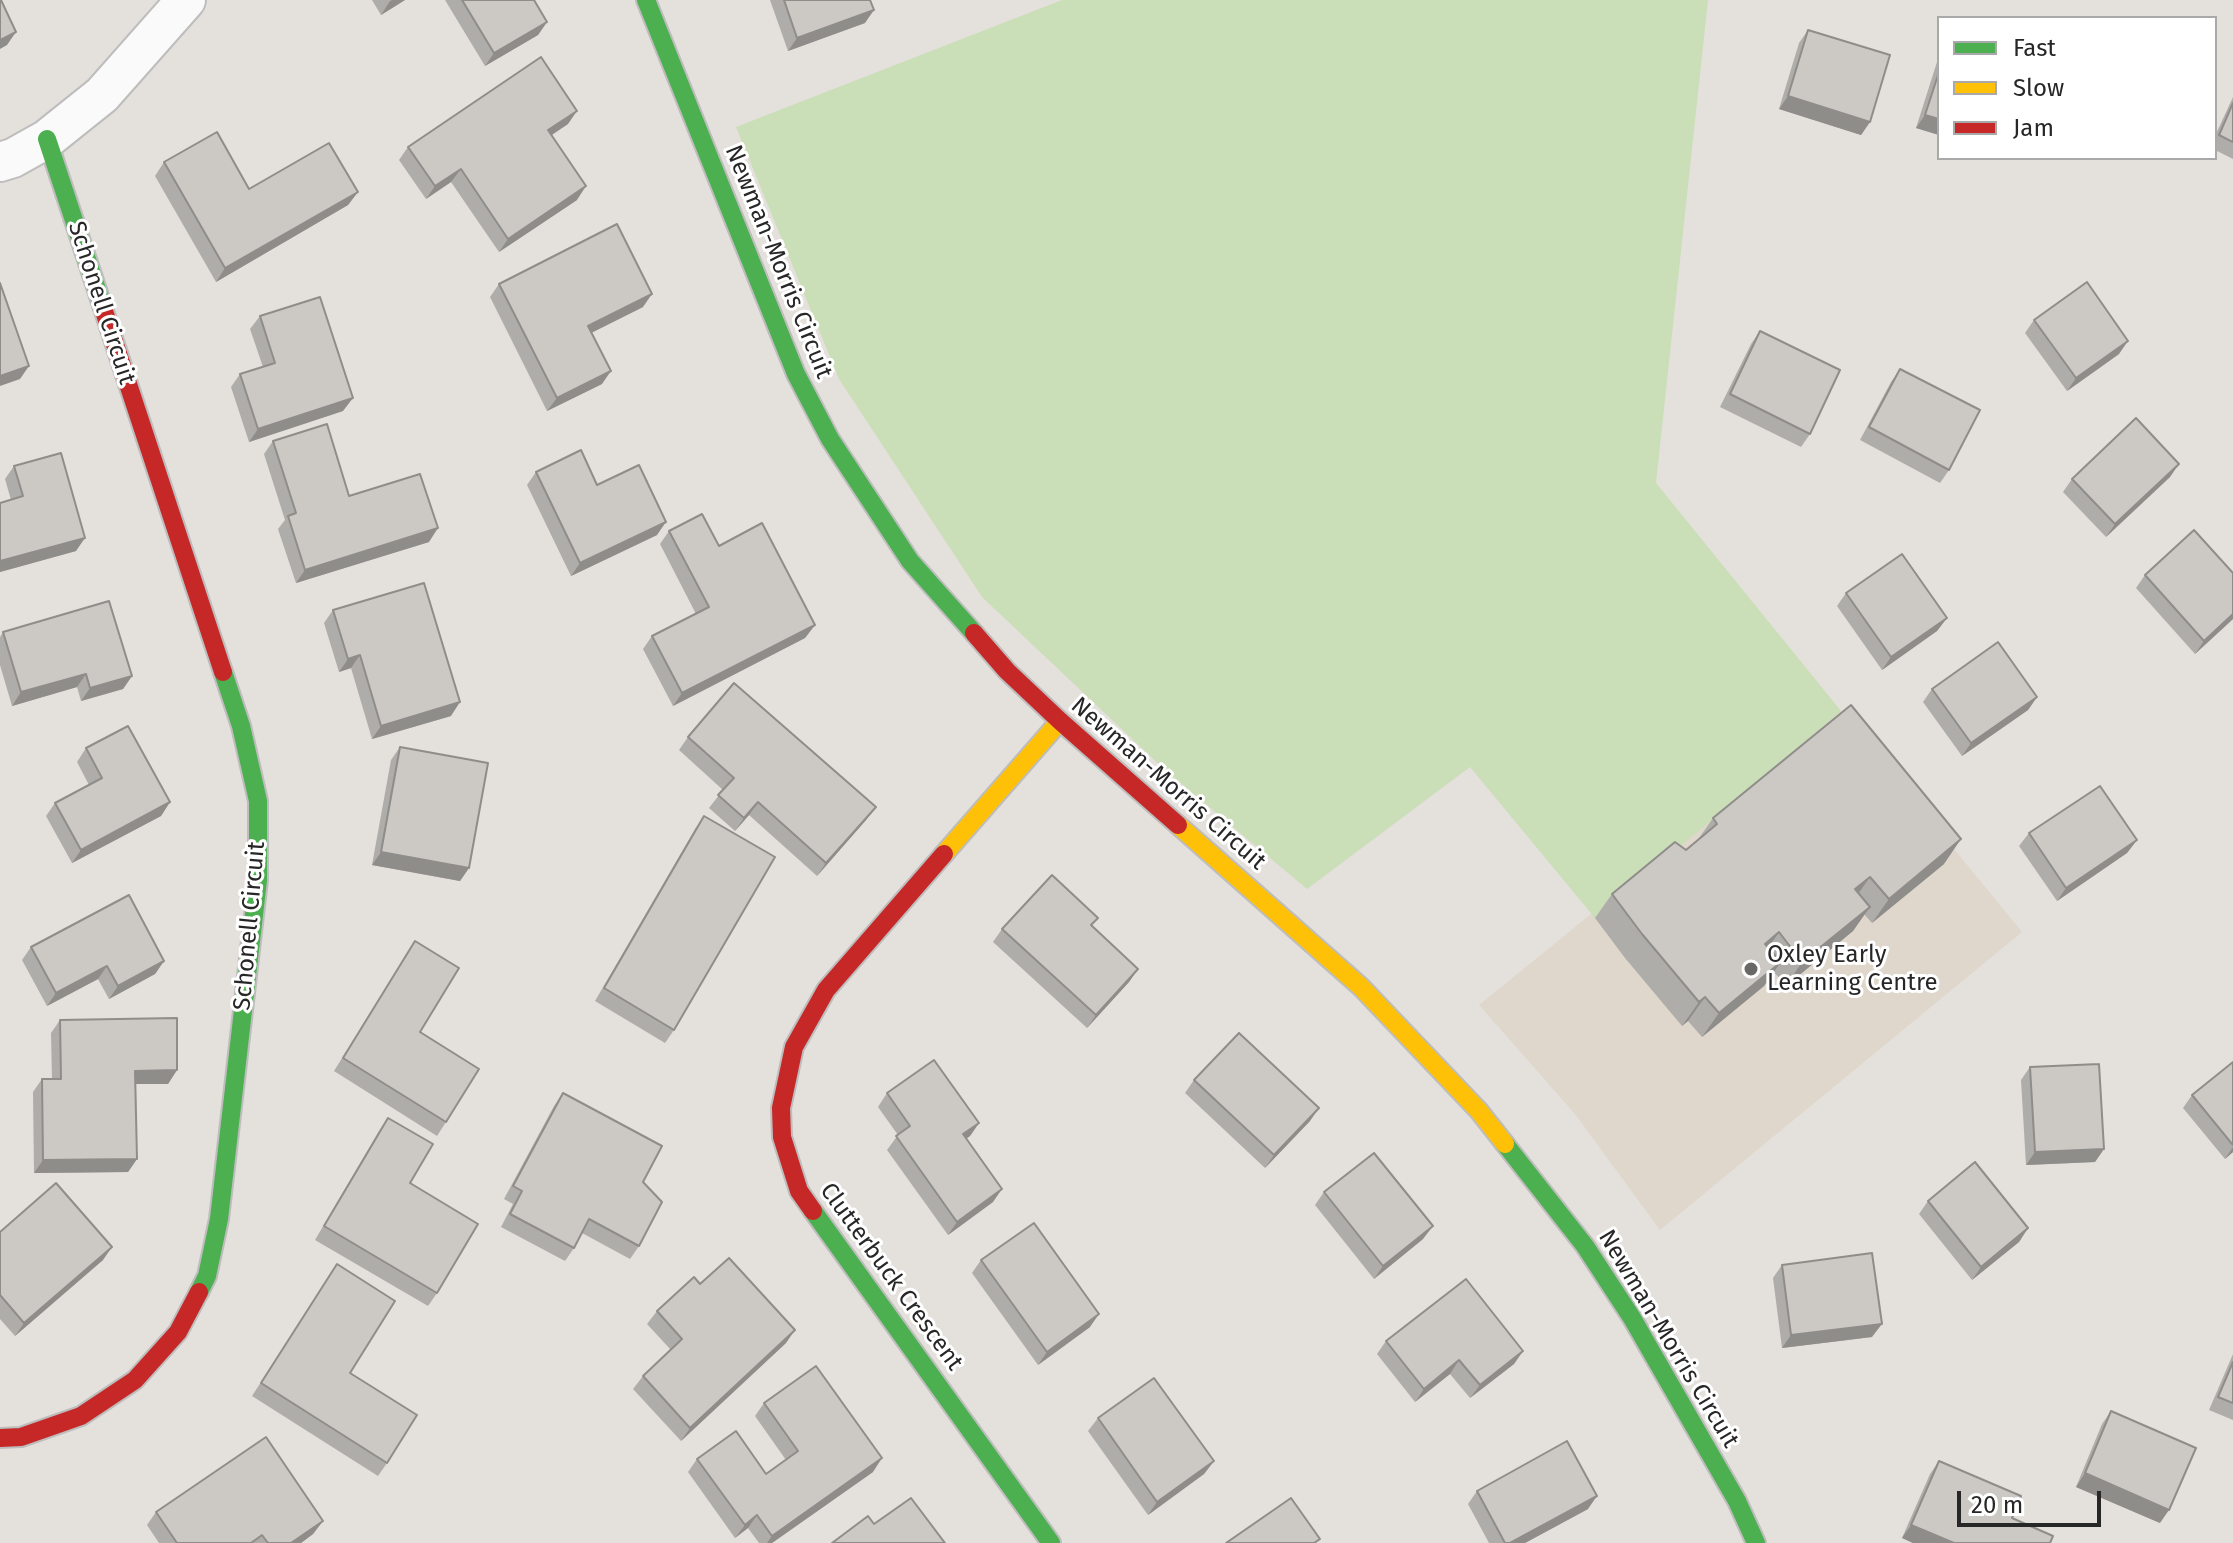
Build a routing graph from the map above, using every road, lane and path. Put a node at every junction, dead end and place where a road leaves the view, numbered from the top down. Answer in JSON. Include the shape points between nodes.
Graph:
{"nodes":[{"id":1,"x":186,"y":0,"type":"edge"},
{"id":2,"x":646,"y":0,"type":"edge"},
{"id":3,"x":47,"y":139,"type":"junction"},
{"id":4,"x":0,"y":162,"type":"edge"},
{"id":5,"x":1060,"y":721,"type":"junction"},
{"id":6,"x":0,"y":1438,"type":"edge"},
{"id":7,"x":1051,"y":1543,"type":"edge"},
{"id":8,"x":1756,"y":1543,"type":"edge"}],
"edges":[{"from":1,"to":3,"type":"street","via":[[102,95]]},
{"from":2,"to":5,"type":"street","name":"Newman-Morris Circuit","via":[[796,374],[830,439],[910,561],[1007,671]]},
{"from":3,"to":4,"type":"street"},
{"from":3,"to":6,"type":"street","name":"Schonell Circuit","via":[[241,726],[258,801],[258,880],[219,1219],[207,1276],[178,1332],[135,1380],[81,1416],[21,1437]]},
{"from":5,"to":7,"type":"street","name":"Clutterbuck Crescent","via":[[826,990],[794,1047],[781,1108],[782,1137],[799,1191]]},
{"from":5,"to":8,"type":"street","name":"Newman-Morris Circuit","via":[[1361,987],[1479,1111],[1585,1246],[1632,1318]]}]}
